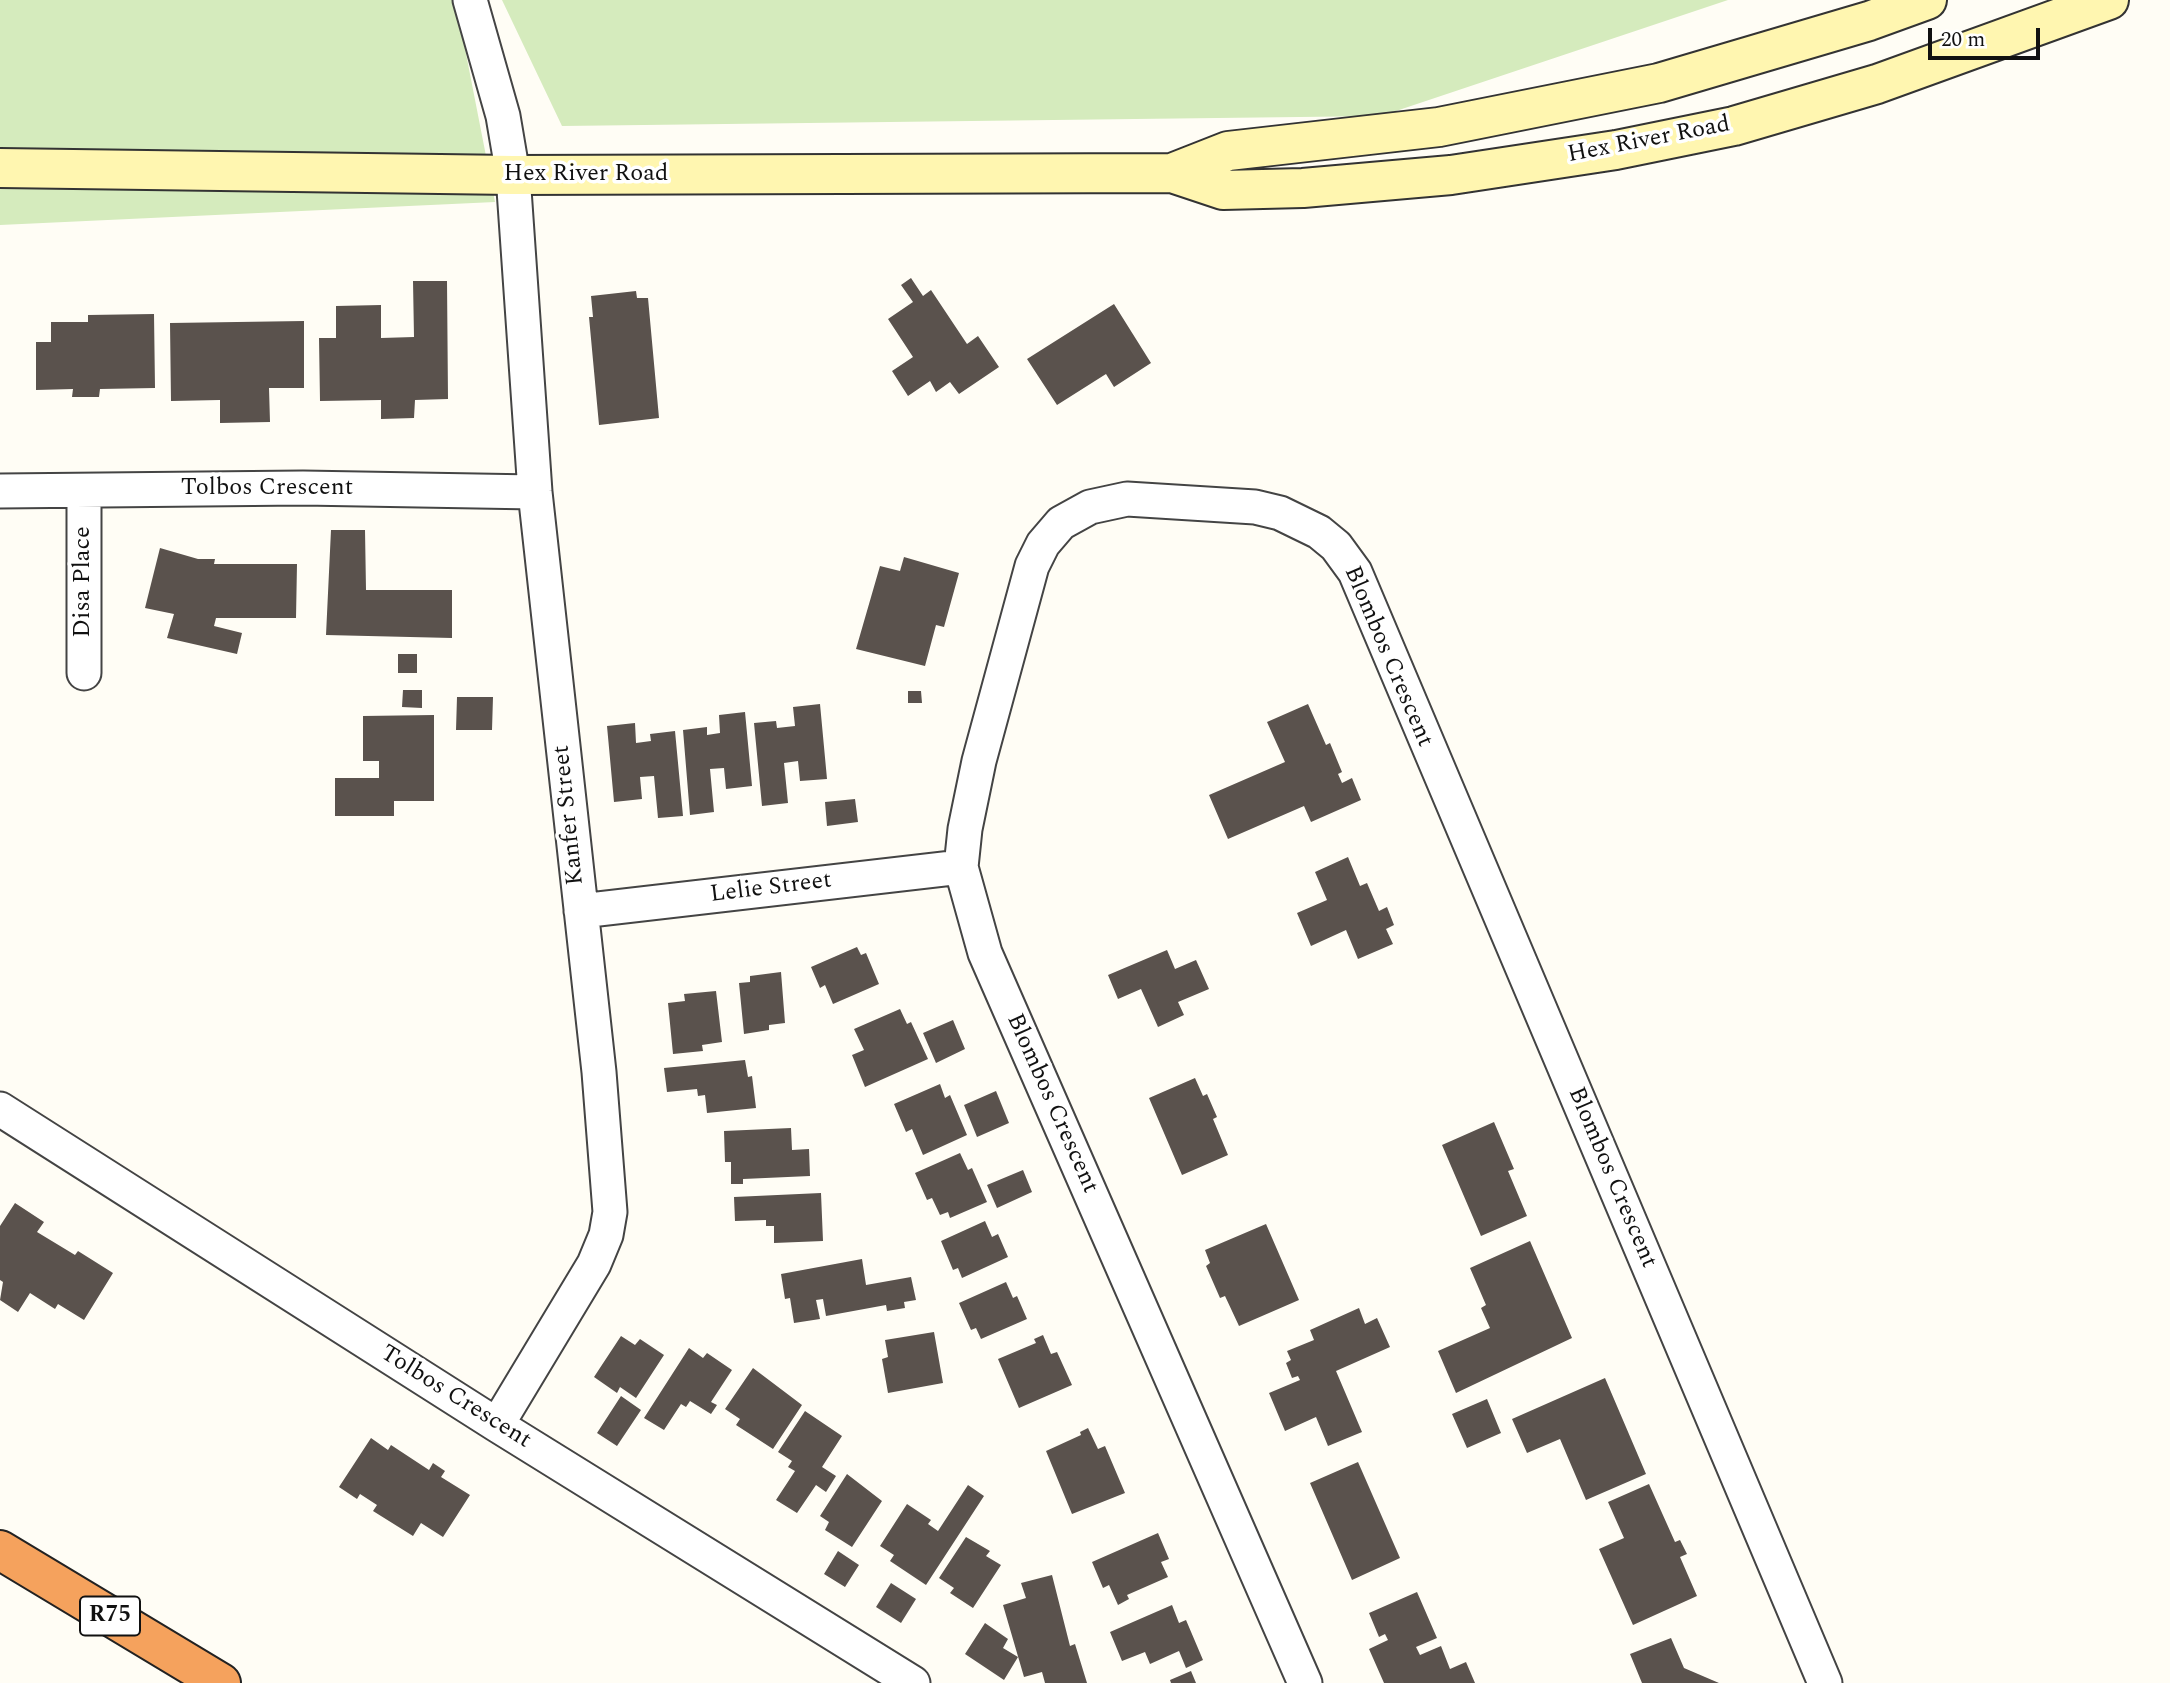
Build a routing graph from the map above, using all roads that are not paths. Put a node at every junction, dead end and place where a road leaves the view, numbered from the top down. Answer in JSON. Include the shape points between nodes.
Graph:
{"nodes":[{"id":1,"x":470,"y":0,"type":"edge"},
{"id":2,"x":1927,"y":0,"type":"edge"},
{"id":3,"x":2109,"y":0,"type":"edge"},
{"id":4,"x":0,"y":168,"type":"edge"},
{"id":5,"x":1172,"y":173,"type":"junction"},
{"id":6,"x":513,"y":175,"type":"junction"},
{"id":7,"x":0,"y":491,"type":"edge"},
{"id":8,"x":84,"y":491,"type":"junction"},
{"id":9,"x":535,"y":492,"type":"junction"},
{"id":10,"x":84,"y":673,"type":"dead end"},
{"id":11,"x":961,"y":867,"type":"junction"},
{"id":12,"x":581,"y":911,"type":"junction"},
{"id":13,"x":0,"y":1109,"type":"edge"},
{"id":14,"x":497,"y":1425,"type":"junction"},
{"id":15,"x":0,"y":1550,"type":"edge"},
{"id":16,"x":221,"y":1683,"type":"edge"},
{"id":17,"x":913,"y":1683,"type":"edge"},
{"id":18,"x":1305,"y":1683,"type":"edge"},
{"id":19,"x":1825,"y":1683,"type":"edge"}],
"edges":[{"from":1,"to":6,"type":"street","name":"Kanfer Street"},
{"from":2,"to":5,"type":"street","name":"Hex River Road","via":[[1659,83],[1439,127],[1228,151]]},
{"from":3,"to":5,"type":"street","name":"Hex River Road","via":[[1877,83],[1734,126],[1616,150],[1451,175],[1303,188],[1223,190]]},
{"from":4,"to":6,"type":"street","name":"Hex River Road"},
{"from":5,"to":6,"type":"street","name":"Hex River Road"},
{"from":6,"to":9,"type":"street","name":"Kanfer Street"},
{"from":7,"to":8,"type":"street","name":"Tolbos Crescent"},
{"from":8,"to":9,"type":"street","name":"Tolbos Crescent"},
{"from":8,"to":10,"type":"street","name":"Disa Place"},
{"from":9,"to":12,"type":"street","name":"Kanfer Street"},
{"from":11,"to":12,"type":"street","name":"Lelie Street"},
{"from":11,"to":18,"type":"street","name":"Blombos Crescent","via":[[985,953]]},
{"from":11,"to":19,"type":"street","name":"Blombos Crescent","via":[[979,761],[1022,596],[1043,544],[1061,523],[1090,507],[1127,499],[1255,507],[1280,513],[1336,546],[1355,572]]},
{"from":12,"to":14,"type":"street","name":"Kanfer Street","via":[[610,1212],[594,1264]]},
{"from":13,"to":14,"type":"street","name":"Tolbos Crescent"},
{"from":14,"to":17,"type":"street","name":"Tolbos Crescent"},
{"from":15,"to":16,"type":"highway","number":"R75"}]}
